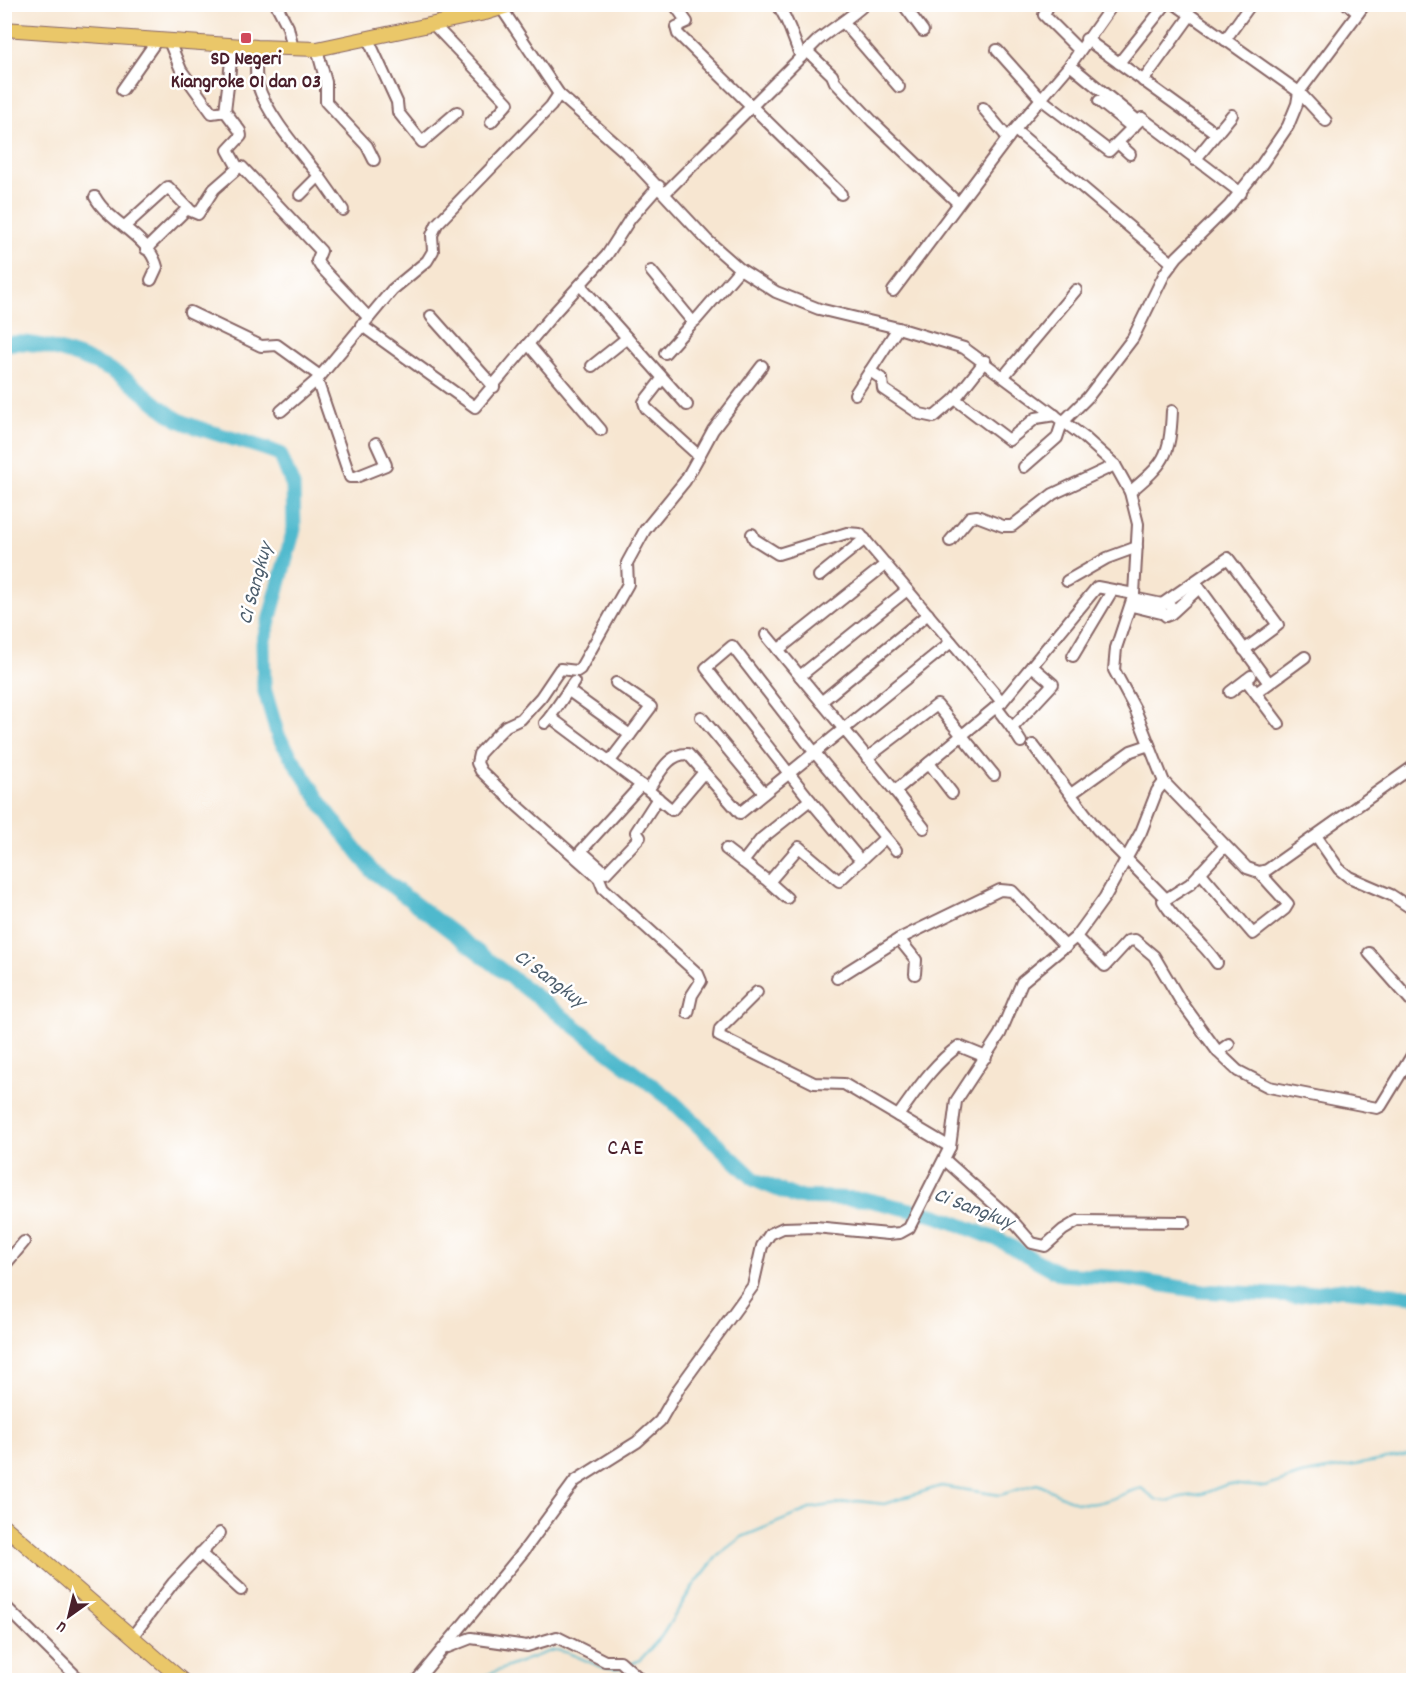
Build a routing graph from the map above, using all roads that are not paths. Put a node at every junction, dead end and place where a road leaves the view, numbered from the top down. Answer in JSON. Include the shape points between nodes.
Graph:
{"nodes":[{"id":1,"x":276,"y":4,"type":"edge"},
{"id":2,"x":456,"y":4,"type":"edge"},
{"id":3,"x":674,"y":4,"type":"edge"},
{"id":4,"x":777,"y":4,"type":"edge"},
{"id":5,"x":865,"y":4,"type":"edge"},
{"id":6,"x":903,"y":4,"type":"edge"},
{"id":7,"x":1049,"y":4,"type":"edge"},
{"id":8,"x":1113,"y":4,"type":"edge"},
{"id":9,"x":1166,"y":4,"type":"edge"},
{"id":10,"x":1175,"y":4,"type":"edge"},
{"id":11,"x":1251,"y":4,"type":"edge"},
{"id":12,"x":1347,"y":4,"type":"edge"},
{"id":13,"x":508,"y":7,"type":"edge"},
{"id":14,"x":1361,"y":9,"type":"edge"},
{"id":15,"x":1190,"y":15,"type":"junction"},
{"id":16,"x":459,"y":19,"type":"junction"},
{"id":17,"x":843,"y":22,"type":"junction"},
{"id":18,"x":433,"y":24,"type":"junction"},
{"id":19,"x":4,"y":29,"type":"edge"},
{"id":20,"x":922,"y":31,"type":"dead end"},
{"id":21,"x":368,"y":39,"type":"junction"},
{"id":22,"x":1086,"y":39,"type":"junction"},
{"id":23,"x":163,"y":40,"type":"junction"},
{"id":24,"x":1225,"y":40,"type":"junction"},
{"id":25,"x":233,"y":45,"type":"junction"},
{"id":26,"x":257,"y":47,"type":"junction"},
{"id":27,"x":293,"y":49,"type":"junction"},
{"id":28,"x":317,"y":49,"type":"junction"},
{"id":29,"x":997,"y":50,"type":"dead end"},
{"id":30,"x":1079,"y":50,"type":"junction"},
{"id":31,"x":804,"y":54,"type":"junction"},
{"id":32,"x":1119,"y":63,"type":"junction"},
{"id":33,"x":1070,"y":65,"type":"junction"},
{"id":34,"x":1143,"y":81,"type":"junction"},
{"id":35,"x":900,"y":87,"type":"dead end"},
{"id":36,"x":122,"y":90,"type":"dead end"},
{"id":37,"x":1299,"y":92,"type":"junction"},
{"id":38,"x":559,"y":94,"type":"junction"},
{"id":39,"x":1041,"y":99,"type":"junction"},
{"id":40,"x":1099,"y":101,"type":"dead end"},
{"id":41,"x":753,"y":108,"type":"junction"},
{"id":42,"x":983,"y":108,"type":"dead end"},
{"id":43,"x":225,"y":111,"type":"junction"},
{"id":44,"x":457,"y":112,"type":"dead end"},
{"id":45,"x":1232,"y":115,"type":"dead end"},
{"id":46,"x":1326,"y":121,"type":"dead end"},
{"id":47,"x":491,"y":122,"type":"dead end"},
{"id":48,"x":1136,"y":125,"type":"junction"},
{"id":49,"x":1011,"y":134,"type":"junction"},
{"id":50,"x":1216,"y":134,"type":"junction"},
{"id":51,"x":1119,"y":144,"type":"junction"},
{"id":52,"x":1130,"y":154,"type":"dead end"},
{"id":53,"x":374,"y":160,"type":"dead end"},
{"id":54,"x":1196,"y":160,"type":"junction"},
{"id":55,"x":238,"y":168,"type":"junction"},
{"id":56,"x":319,"y":177,"type":"junction"},
{"id":57,"x":662,"y":189,"type":"junction"},
{"id":58,"x":1240,"y":193,"type":"junction"},
{"id":59,"x":841,"y":194,"type":"dead end"},
{"id":60,"x":300,"y":195,"type":"dead end"},
{"id":61,"x":95,"y":197,"type":"dead end"},
{"id":62,"x":958,"y":203,"type":"junction"},
{"id":63,"x":188,"y":208,"type":"junction"},
{"id":64,"x":343,"y":210,"type":"dead end"},
{"id":65,"x":124,"y":226,"type":"junction"},
{"id":66,"x":146,"y":249,"type":"junction"},
{"id":67,"x":1172,"y":263,"type":"junction"},
{"id":68,"x":740,"y":269,"type":"junction"},
{"id":69,"x":651,"y":271,"type":"dead end"},
{"id":70,"x":151,"y":280,"type":"dead end"},
{"id":71,"x":580,"y":285,"type":"junction"},
{"id":72,"x":1076,"y":290,"type":"dead end"},
{"id":73,"x":893,"y":291,"type":"dead end"},
{"id":74,"x":189,"y":312,"type":"dead end"},
{"id":75,"x":431,"y":316,"type":"dead end"},
{"id":76,"x":365,"y":321,"type":"junction"},
{"id":77,"x":694,"y":321,"type":"junction"},
{"id":78,"x":898,"y":328,"type":"junction"},
{"id":79,"x":627,"y":338,"type":"junction"},
{"id":80,"x":528,"y":344,"type":"junction"},
{"id":81,"x":665,"y":353,"type":"dead end"},
{"id":82,"x":985,"y":361,"type":"junction"},
{"id":83,"x":592,"y":366,"type":"dead end"},
{"id":84,"x":762,"y":366,"type":"dead end"},
{"id":85,"x":870,"y":371,"type":"junction"},
{"id":86,"x":1004,"y":376,"type":"junction"},
{"id":87,"x":319,"y":378,"type":"junction"},
{"id":88,"x":662,"y":379,"type":"junction"},
{"id":89,"x":494,"y":387,"type":"junction"},
{"id":90,"x":855,"y":394,"type":"dead end"},
{"id":91,"x":955,"y":399,"type":"junction"},
{"id":92,"x":687,"y":405,"type":"dead end"},
{"id":93,"x":280,"y":411,"type":"dead end"},
{"id":94,"x":1172,"y":411,"type":"dead end"},
{"id":95,"x":1058,"y":419,"type":"junction"},
{"id":96,"x":601,"y":430,"type":"dead end"},
{"id":97,"x":375,"y":443,"type":"dead end"},
{"id":98,"x":699,"y":456,"type":"junction"},
{"id":99,"x":1115,"y":465,"type":"junction"},
{"id":100,"x":1024,"y":467,"type":"dead end"},
{"id":101,"x":1130,"y":492,"type":"junction"},
{"id":102,"x":752,"y":534,"type":"dead end"},
{"id":103,"x":865,"y":539,"type":"junction"},
{"id":104,"x":950,"y":541,"type":"dead end"},
{"id":105,"x":1137,"y":547,"type":"junction"},
{"id":106,"x":886,"y":564,"type":"junction"},
{"id":107,"x":819,"y":576,"type":"dead end"},
{"id":108,"x":1067,"y":581,"type":"dead end"},
{"id":109,"x":1197,"y":585,"type":"junction"},
{"id":110,"x":907,"y":590,"type":"junction"},
{"id":111,"x":1112,"y":591,"type":"junction"},
{"id":112,"x":1133,"y":599,"type":"junction"},
{"id":113,"x":928,"y":614,"type":"junction"},
{"id":114,"x":766,"y":635,"type":"dead end"},
{"id":115,"x":951,"y":642,"type":"junction"},
{"id":116,"x":778,"y":650,"type":"junction"},
{"id":117,"x":1244,"y":650,"type":"junction"},
{"id":118,"x":1073,"y":656,"type":"dead end"},
{"id":119,"x":1305,"y":657,"type":"dead end"},
{"id":120,"x":1032,"y":666,"type":"junction"},
{"id":121,"x":1260,"y":670,"type":"junction"},
{"id":122,"x":800,"y":676,"type":"junction"},
{"id":123,"x":1246,"y":680,"type":"junction"},
{"id":124,"x":616,"y":683,"type":"dead end"},
{"id":125,"x":1269,"y":683,"type":"junction"},
{"id":126,"x":1230,"y":692,"type":"dead end"},
{"id":127,"x":1256,"y":693,"type":"junction"},
{"id":128,"x":821,"y":702,"type":"junction"},
{"id":129,"x":999,"y":705,"type":"junction"},
{"id":130,"x":701,"y":717,"type":"dead end"},
{"id":131,"x":1279,"y":724,"type":"dead end"},
{"id":132,"x":1012,"y":728,"type":"junction"},
{"id":133,"x":844,"y":730,"type":"junction"},
{"id":134,"x":630,"y":735,"type":"junction"},
{"id":135,"x":962,"y":735,"type":"junction"},
{"id":136,"x":1021,"y":742,"type":"dead end"},
{"id":137,"x":1149,"y":745,"type":"junction"},
{"id":138,"x":1033,"y":746,"type":"dead end"},
{"id":139,"x":814,"y":753,"type":"junction"},
{"id":140,"x":867,"y":759,"type":"junction"},
{"id":141,"x":610,"y":761,"type":"junction"},
{"id":142,"x":929,"y":762,"type":"junction"},
{"id":143,"x":1413,"y":766,"type":"edge"},
{"id":144,"x":704,"y":772,"type":"junction"},
{"id":145,"x":789,"y":772,"type":"junction"},
{"id":146,"x":994,"y":775,"type":"dead end"},
{"id":147,"x":1164,"y":782,"type":"junction"},
{"id":148,"x":644,"y":787,"type":"junction"},
{"id":149,"x":895,"y":791,"type":"junction"},
{"id":150,"x":764,"y":793,"type":"junction"},
{"id":151,"x":952,"y":793,"type":"dead end"},
{"id":152,"x":1071,"y":794,"type":"junction"},
{"id":153,"x":658,"y":798,"type":"junction"},
{"id":154,"x":810,"y":800,"type":"junction"},
{"id":155,"x":924,"y":828,"type":"dead end"},
{"id":156,"x":1317,"y":837,"type":"junction"},
{"id":157,"x":885,"y":838,"type":"junction"},
{"id":158,"x":1224,"y":847,"type":"junction"},
{"id":159,"x":726,"y":849,"type":"dead end"},
{"id":160,"x":896,"y":850,"type":"dead end"},
{"id":161,"x":856,"y":855,"type":"dead end"},
{"id":162,"x":1126,"y":858,"type":"junction"},
{"id":163,"x":743,"y":862,"type":"junction"},
{"id":164,"x":1200,"y":872,"type":"junction"},
{"id":165,"x":1259,"y":872,"type":"junction"},
{"id":166,"x":769,"y":882,"type":"junction"},
{"id":167,"x":787,"y":898,"type":"dead end"},
{"id":168,"x":1166,"y":898,"type":"junction"},
{"id":169,"x":1413,"y":910,"type":"edge"},
{"id":170,"x":1076,"y":937,"type":"junction"},
{"id":171,"x":898,"y":939,"type":"junction"},
{"id":172,"x":1066,"y":946,"type":"junction"},
{"id":173,"x":1369,"y":953,"type":"dead end"},
{"id":174,"x":1217,"y":963,"type":"dead end"},
{"id":175,"x":915,"y":974,"type":"dead end"},
{"id":176,"x":837,"y":978,"type":"dead end"},
{"id":177,"x":758,"y":992,"type":"dead end"},
{"id":178,"x":1413,"y":1004,"type":"edge"},
{"id":179,"x":688,"y":1013,"type":"dead end"},
{"id":180,"x":1229,"y":1044,"type":"dead end"},
{"id":181,"x":1218,"y":1052,"type":"junction"},
{"id":182,"x":1413,"y":1052,"type":"edge"},
{"id":183,"x":986,"y":1057,"type":"junction"},
{"id":184,"x":898,"y":1116,"type":"junction"},
{"id":185,"x":950,"y":1147,"type":"junction"},
{"id":186,"x":945,"y":1160,"type":"junction"},
{"id":187,"x":1185,"y":1222,"type":"dead end"},
{"id":188,"x":24,"y":1242,"type":"dead end"},
{"id":189,"x":4,"y":1266,"type":"edge"},
{"id":190,"x":4,"y":1526,"type":"edge"},
{"id":191,"x":220,"y":1533,"type":"dead end"},
{"id":192,"x":200,"y":1554,"type":"junction"},
{"id":193,"x":241,"y":1590,"type":"dead end"},
{"id":194,"x":4,"y":1605,"type":"edge"},
{"id":195,"x":132,"y":1637,"type":"junction"},
{"id":196,"x":445,"y":1648,"type":"junction"},
{"id":197,"x":638,"y":1678,"type":"edge"},
{"id":198,"x":80,"y":1680,"type":"edge"},
{"id":199,"x":182,"y":1680,"type":"edge"},
{"id":200,"x":417,"y":1680,"type":"edge"}],
"edges":[{"from":1,"to":27,"type":"street","via":[[288,27]]},
{"from":2,"to":16,"type":"street"},
{"from":3,"to":41,"type":"street","via":[[687,22],[676,27],[678,34]]},
{"from":4,"to":31,"type":"street"},
{"from":5,"to":17,"type":"street"},
{"from":6,"to":20,"type":"street"},
{"from":7,"to":30,"type":"street","via":[[1044,15]]},
{"from":8,"to":22,"type":"street"},
{"from":9,"to":32,"type":"street"},
{"from":10,"to":15,"type":"street"},
{"from":11,"to":24,"type":"street"},
{"from":12,"to":14,"type":"street"},
{"from":13,"to":16,"type":"main road"},
{"from":13,"to":38,"type":"street"},
{"from":14,"to":37,"type":"street"},
{"from":15,"to":24,"type":"street"},
{"from":15,"to":34,"type":"street"},
{"from":16,"to":18,"type":"main road"},
{"from":17,"to":31,"type":"street"},
{"from":17,"to":35,"type":"street"},
{"from":18,"to":21,"type":"main road"},
{"from":18,"to":47,"type":"street","via":[[508,103]]},
{"from":19,"to":23,"type":"main road"},
{"from":21,"to":28,"type":"main road"},
{"from":21,"to":44,"type":"street","via":[[398,112],[422,142]]},
{"from":22,"to":30,"type":"street"},
{"from":22,"to":32,"type":"street"},
{"from":23,"to":25,"type":"main road"},
{"from":23,"to":36,"type":"street"},
{"from":23,"to":43,"type":"street","via":[[212,113]]},
{"from":24,"to":37,"type":"street"},
{"from":25,"to":26,"type":"main road"},
{"from":25,"to":43,"type":"street"},
{"from":26,"to":27,"type":"main road"},
{"from":26,"to":56,"type":"street","via":[[256,77],[260,90]]},
{"from":27,"to":28,"type":"main road"},
{"from":28,"to":53,"type":"street","via":[[327,102],[367,146]]},
{"from":29,"to":39,"type":"street"},
{"from":30,"to":33,"type":"street"},
{"from":31,"to":41,"type":"street"},
{"from":31,"to":62,"type":"street","via":[[832,75],[873,122]]},
{"from":32,"to":34,"type":"street"},
{"from":33,"to":39,"type":"street"},
{"from":33,"to":48,"type":"street"},
{"from":34,"to":50,"type":"street"},
{"from":37,"to":46,"type":"street"},
{"from":37,"to":58,"type":"street","via":[[1283,135]]},
{"from":38,"to":57,"type":"street"},
{"from":38,"to":76,"type":"street","via":[[437,224],[432,235],[433,251],[427,261],[392,290]]},
{"from":39,"to":49,"type":"street"},
{"from":39,"to":51,"type":"street","via":[[1109,151]]},
{"from":40,"to":48,"type":"street"},
{"from":41,"to":57,"type":"street"},
{"from":41,"to":59,"type":"street"},
{"from":42,"to":49,"type":"street"},
{"from":43,"to":55,"type":"street","via":[[241,134],[228,150]]},
{"from":45,"to":50,"type":"street"},
{"from":48,"to":51,"type":"street"},
{"from":48,"to":54,"type":"street","via":[[1142,118]]},
{"from":49,"to":62,"type":"street"},
{"from":49,"to":67,"type":"street"},
{"from":50,"to":54,"type":"street"},
{"from":51,"to":52,"type":"street"},
{"from":54,"to":58,"type":"street"},
{"from":55,"to":63,"type":"street","via":[[214,189],[198,214]]},
{"from":55,"to":76,"type":"street","via":[[245,169],[261,184],[322,252],[320,266]]},
{"from":56,"to":60,"type":"street"},
{"from":56,"to":64,"type":"street"},
{"from":57,"to":68,"type":"street","via":[[707,240]]},
{"from":57,"to":71,"type":"street","via":[[630,219],[618,243]]},
{"from":58,"to":67,"type":"street"},
{"from":61,"to":65,"type":"street"},
{"from":62,"to":73,"type":"street"},
{"from":63,"to":65,"type":"street","via":[[168,187]]},
{"from":63,"to":66,"type":"street"},
{"from":65,"to":66,"type":"street"},
{"from":66,"to":70,"type":"street","via":[[157,267]]},
{"from":67,"to":95,"type":"street","via":[[1133,338],[1088,397]]},
{"from":68,"to":77,"type":"street"},
{"from":68,"to":78,"type":"street","via":[[776,292],[819,309]]},
{"from":69,"to":77,"type":"street","via":[[688,320]]},
{"from":71,"to":79,"type":"street"},
{"from":71,"to":80,"type":"street"},
{"from":72,"to":86,"type":"street"},
{"from":74,"to":87,"type":"street","via":[[261,346],[277,345]]},
{"from":75,"to":89,"type":"street"},
{"from":76,"to":87,"type":"street"},
{"from":76,"to":89,"type":"street","via":[[471,407],[478,405]]},
{"from":77,"to":81,"type":"street"},
{"from":78,"to":82,"type":"street","via":[[949,341]]},
{"from":78,"to":85,"type":"street"},
{"from":79,"to":83,"type":"street"},
{"from":79,"to":88,"type":"street"},
{"from":80,"to":89,"type":"street"},
{"from":80,"to":96,"type":"street"},
{"from":82,"to":86,"type":"street"},
{"from":82,"to":91,"type":"street"},
{"from":84,"to":98,"type":"street","via":[[713,430]]},
{"from":85,"to":90,"type":"street"},
{"from":85,"to":91,"type":"street","via":[[882,379],[883,389],[925,417],[934,417]]},
{"from":86,"to":95,"type":"street"},
{"from":87,"to":93,"type":"street"},
{"from":87,"to":97,"type":"street","via":[[350,477],[386,465]]},
{"from":88,"to":92,"type":"street"},
{"from":88,"to":98,"type":"street","via":[[646,396],[646,408]]},
{"from":91,"to":95,"type":"street","via":[[1009,440],[1036,418]]},
{"from":94,"to":101,"type":"street","via":[[1171,437],[1162,464]]},
{"from":95,"to":99,"type":"street"},
{"from":95,"to":100,"type":"street","via":[[1057,438]]},
{"from":98,"to":179,"type":"street","via":[[654,516],[627,563],[628,584],[580,669],[560,669],[542,697],[492,740],[479,754],[477,763],[512,801],[599,878],[603,888],[698,974],[701,981],[692,995]]},
{"from":99,"to":101,"type":"street"},
{"from":99,"to":104,"type":"street","via":[[1053,494],[1012,526],[970,517]]},
{"from":101,"to":105,"type":"street","via":[[1136,510]]},
{"from":102,"to":103,"type":"street","via":[[778,554],[847,533],[860,534]]},
{"from":103,"to":106,"type":"street"},
{"from":103,"to":107,"type":"street"},
{"from":105,"to":108,"type":"street","via":[[1107,558]]},
{"from":105,"to":112,"type":"street"},
{"from":106,"to":110,"type":"street"},
{"from":106,"to":116,"type":"street"},
{"from":109,"to":112,"type":"street","via":[[1166,608]]},
{"from":109,"to":117,"type":"street"},
{"from":109,"to":117,"type":"street","via":[[1228,558],[1278,625]]},
{"from":110,"to":113,"type":"street"},
{"from":110,"to":122,"type":"street"},
{"from":111,"to":112,"type":"street"},
{"from":111,"to":118,"type":"street"},
{"from":111,"to":120,"type":"street","via":[[1096,587]]},
{"from":112,"to":137,"type":"street","via":[[1116,648],[1113,670]]},
{"from":113,"to":115,"type":"street"},
{"from":113,"to":128,"type":"street"},
{"from":114,"to":116,"type":"street"},
{"from":115,"to":129,"type":"street"},
{"from":115,"to":133,"type":"street"},
{"from":116,"to":122,"type":"street"},
{"from":117,"to":121,"type":"street"},
{"from":119,"to":125,"type":"street"},
{"from":120,"to":129,"type":"street"},
{"from":120,"to":132,"type":"street","via":[[1053,684]]},
{"from":121,"to":123,"type":"street"},
{"from":121,"to":125,"type":"street"},
{"from":122,"to":128,"type":"street"},
{"from":123,"to":126,"type":"street"},
{"from":123,"to":127,"type":"street"},
{"from":124,"to":134,"type":"street","via":[[651,707]]},
{"from":125,"to":127,"type":"street"},
{"from":127,"to":131,"type":"street"},
{"from":128,"to":133,"type":"street"},
{"from":129,"to":132,"type":"street"},
{"from":129,"to":135,"type":"street"},
{"from":130,"to":150,"type":"street"},
{"from":132,"to":136,"type":"street"},
{"from":133,"to":139,"type":"street"},
{"from":133,"to":140,"type":"street"},
{"from":134,"to":141,"type":"street"},
{"from":134,"to":141,"type":"street","via":[[571,686],[548,720]]},
{"from":135,"to":140,"type":"street","via":[[936,705]]},
{"from":135,"to":142,"type":"street"},
{"from":135,"to":146,"type":"street"},
{"from":137,"to":147,"type":"street"},
{"from":137,"to":152,"type":"street","via":[[1131,751]]},
{"from":138,"to":152,"type":"street"},
{"from":139,"to":145,"type":"street"},
{"from":139,"to":145,"type":"street","via":[[732,646],[706,668]]},
{"from":139,"to":157,"type":"street"},
{"from":140,"to":149,"type":"street"},
{"from":141,"to":148,"type":"street"},
{"from":142,"to":149,"type":"street"},
{"from":142,"to":151,"type":"street"},
{"from":143,"to":156,"type":"street"},
{"from":144,"to":148,"type":"street","via":[[688,754],[679,754]]},
{"from":144,"to":150,"type":"street","via":[[740,813]]},
{"from":144,"to":153,"type":"street","via":[[672,810]]},
{"from":145,"to":150,"type":"street"},
{"from":145,"to":154,"type":"street"},
{"from":147,"to":158,"type":"street"},
{"from":147,"to":162,"type":"street"},
{"from":148,"to":153,"type":"street"},
{"from":148,"to":153,"type":"street","via":[[581,850],[606,873],[640,837],[636,832],[638,825]]},
{"from":149,"to":155,"type":"street"},
{"from":152,"to":162,"type":"street","via":[[1097,829]]},
{"from":154,"to":161,"type":"street"},
{"from":154,"to":163,"type":"street","via":[[761,839]]},
{"from":156,"to":165,"type":"street"},
{"from":156,"to":169,"type":"street","via":[[1349,877],[1391,895]]},
{"from":157,"to":160,"type":"street"},
{"from":157,"to":166,"type":"street","via":[[839,881],[799,847]]},
{"from":158,"to":164,"type":"street"},
{"from":158,"to":165,"type":"street","via":[[1246,868]]},
{"from":159,"to":163,"type":"street"},
{"from":162,"to":168,"type":"street"},
{"from":162,"to":170,"type":"street","via":[[1105,897]]},
{"from":163,"to":166,"type":"street"},
{"from":164,"to":165,"type":"street","via":[[1253,934],[1288,904]]},
{"from":164,"to":168,"type":"street","via":[[1185,889]]},
{"from":166,"to":167,"type":"street"},
{"from":168,"to":174,"type":"street","via":[[1163,902],[1201,940]]},
{"from":170,"to":172,"type":"street"},
{"from":170,"to":181,"type":"street","via":[[1105,966],[1131,939],[1142,946],[1154,956]]},
{"from":171,"to":172,"type":"street","via":[[981,898],[1006,890],[1012,891]]},
{"from":171,"to":175,"type":"street","via":[[916,960]]},
{"from":171,"to":176,"type":"street"},
{"from":172,"to":183,"type":"street","via":[[1022,982]]},
{"from":173,"to":178,"type":"street"},
{"from":177,"to":184,"type":"street","via":[[720,1029],[719,1036],[814,1083],[844,1084]]},
{"from":180,"to":181,"type":"street"},
{"from":181,"to":182,"type":"street","via":[[1238,1071],[1269,1087],[1377,1108]]},
{"from":183,"to":184,"type":"street","via":[[959,1046],[936,1065]]},
{"from":183,"to":185,"type":"street","via":[[956,1101]]},
{"from":184,"to":185,"type":"street"},
{"from":185,"to":186,"type":"street"},
{"from":186,"to":187,"type":"street","via":[[1011,1219],[1023,1236],[1040,1246],[1078,1221]]},
{"from":186,"to":196,"type":"street","via":[[909,1228],[900,1233],[815,1227],[783,1228],[770,1234],[762,1245],[753,1286],[679,1388],[660,1421],[637,1442],[575,1482]]},
{"from":188,"to":189,"type":"street"},
{"from":190,"to":195,"type":"main road"},
{"from":191,"to":192,"type":"street"},
{"from":192,"to":193,"type":"street"},
{"from":192,"to":195,"type":"street"},
{"from":194,"to":198,"type":"street"},
{"from":195,"to":199,"type":"main road"},
{"from":196,"to":197,"type":"street","via":[[471,1638],[527,1646],[556,1637],[605,1661],[620,1661]]},
{"from":196,"to":200,"type":"street"}]}
